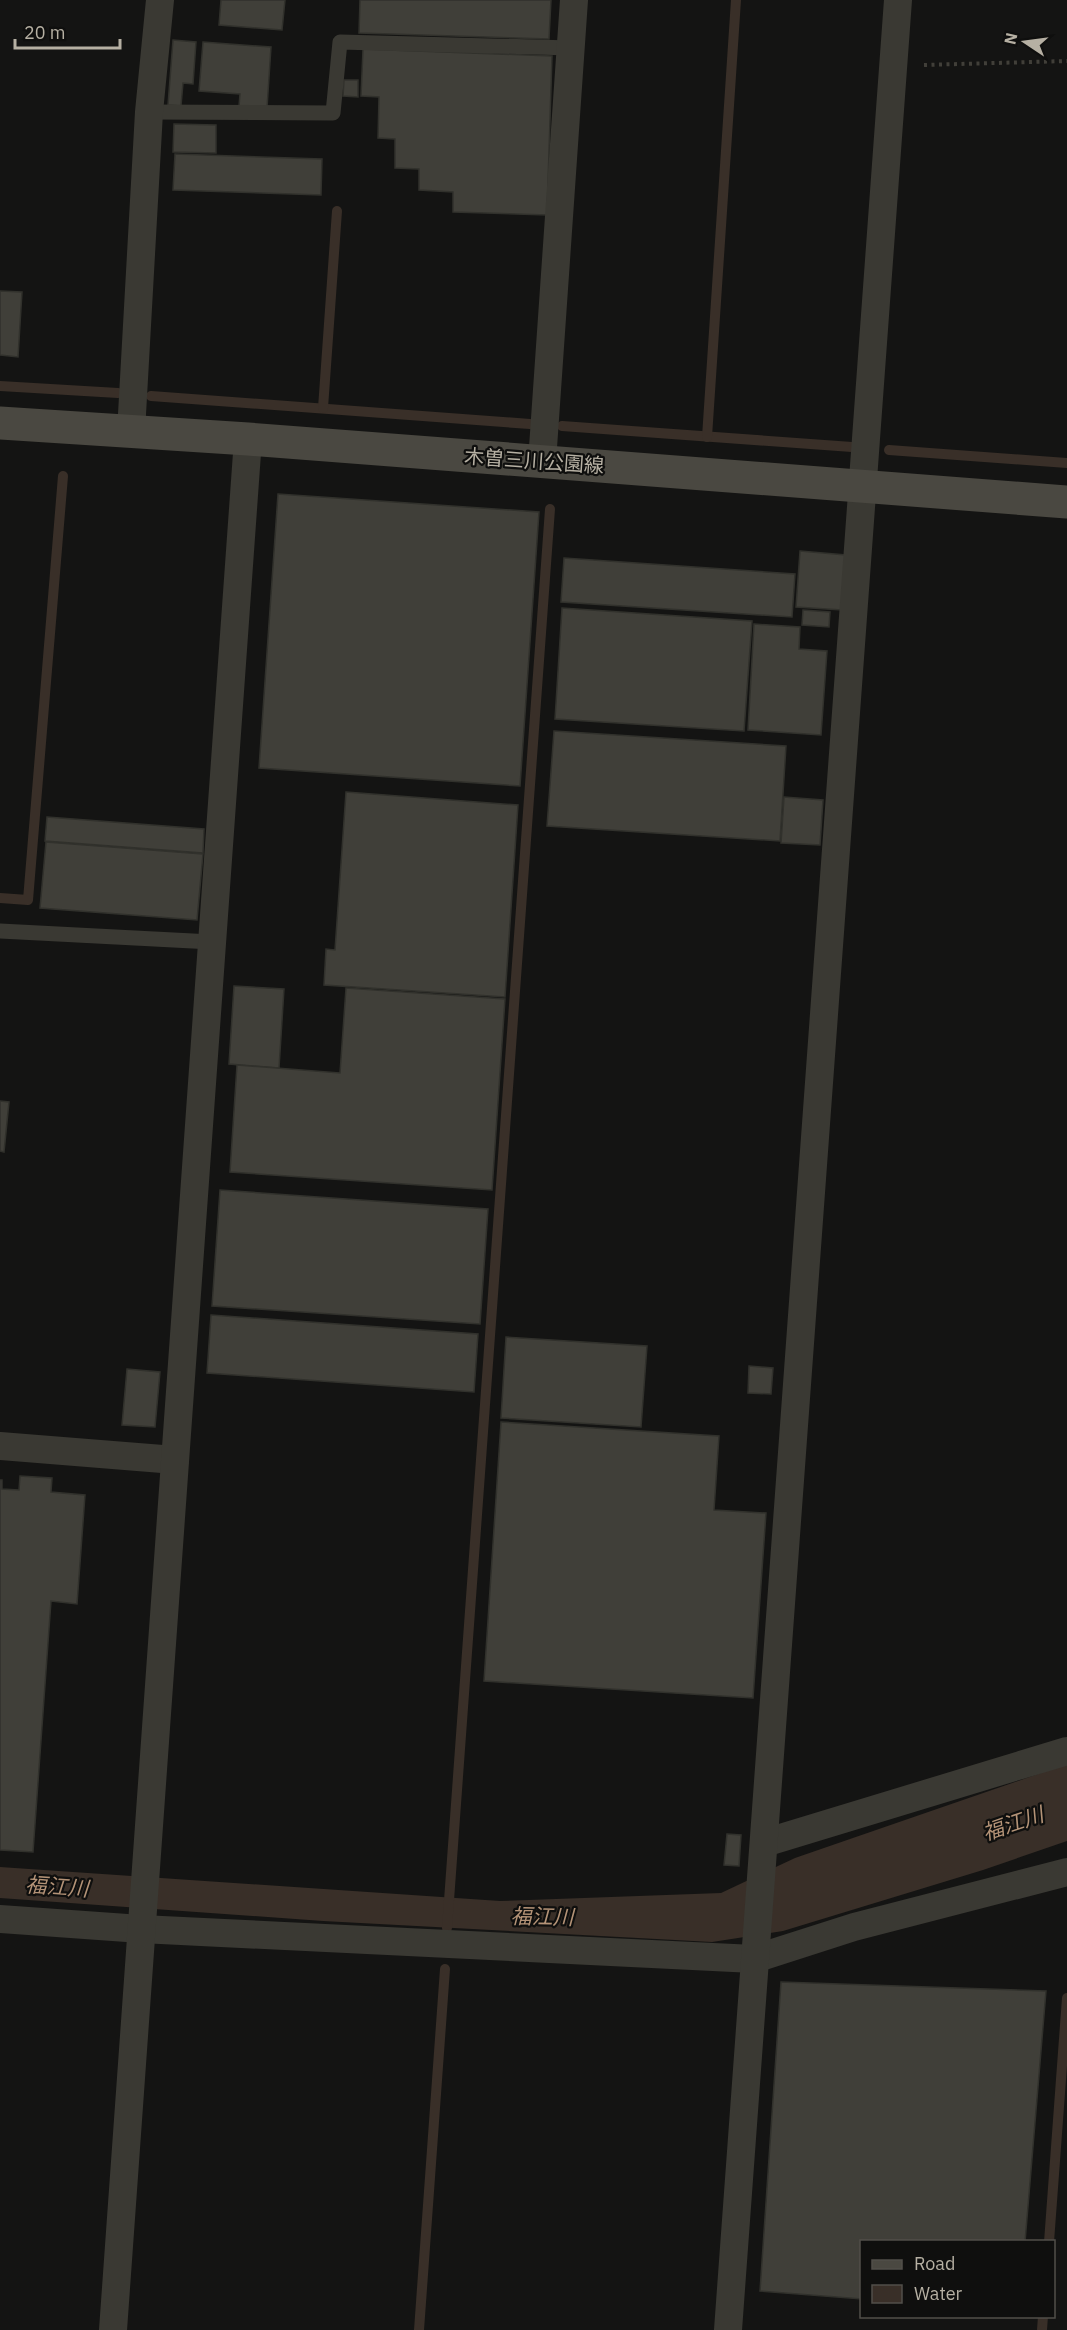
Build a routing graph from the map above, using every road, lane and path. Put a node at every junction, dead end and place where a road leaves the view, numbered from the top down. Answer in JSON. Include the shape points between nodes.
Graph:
{"nodes":[{"id":1,"x":160,"y":0,"type":"edge"},
{"id":2,"x":574,"y":0,"type":"edge"},
{"id":3,"x":898,"y":0,"type":"edge"},
{"id":4,"x":571,"y":48,"type":"junction"},
{"id":5,"x":1067,"y":61,"type":"edge"},
{"id":6,"x":893,"y":66,"type":"junction"},
{"id":7,"x":148,"y":112,"type":"junction"},
{"id":8,"x":0,"y":423,"type":"edge"},
{"id":9,"x":131,"y":432,"type":"junction"},
{"id":10,"x":248,"y":439,"type":"junction"},
{"id":11,"x":542,"y":462,"type":"junction"},
{"id":12,"x":863,"y":486,"type":"junction"},
{"id":13,"x":1067,"y":502,"type":"edge"},
{"id":14,"x":0,"y":931,"type":"edge"},
{"id":15,"x":212,"y":942,"type":"junction"},
{"id":16,"x":0,"y":1446,"type":"edge"},
{"id":17,"x":175,"y":1460,"type":"junction"},
{"id":18,"x":1067,"y":1751,"type":"edge"},
{"id":19,"x":763,"y":1850,"type":"junction"},
{"id":20,"x":1067,"y":1872,"type":"edge"},
{"id":21,"x":0,"y":1919,"type":"edge"},
{"id":22,"x":142,"y":1923,"type":"junction"},
{"id":23,"x":755,"y":1950,"type":"junction"},
{"id":24,"x":112,"y":2330,"type":"edge"},
{"id":25,"x":728,"y":2330,"type":"edge"}],
"edges":[{"from":1,"to":7,"type":"street"},
{"from":2,"to":4,"type":"street"},
{"from":3,"to":6,"type":"street"},
{"from":4,"to":7,"type":"lane","via":[[340,42],[333,113]]},
{"from":4,"to":11,"type":"street"},
{"from":5,"to":6,"type":"path"},
{"from":6,"to":12,"type":"street"},
{"from":7,"to":9,"type":"street"},
{"from":8,"to":9,"type":"main road","name":"木曽三川公園線"},
{"from":9,"to":10,"type":"main road","name":"木曽三川公園線"},
{"from":10,"to":11,"type":"main road","name":"木曽三川公園線"},
{"from":10,"to":15,"type":"street"},
{"from":11,"to":12,"type":"main road","name":"木曽三川公園線"},
{"from":12,"to":13,"type":"main road","name":"木曽三川公園線"},
{"from":12,"to":19,"type":"street"},
{"from":14,"to":15,"type":"lane"},
{"from":15,"to":17,"type":"street"},
{"from":16,"to":17,"type":"street"},
{"from":17,"to":22,"type":"street"},
{"from":18,"to":19,"type":"street"},
{"from":19,"to":23,"type":"street"},
{"from":20,"to":23,"type":"street"},
{"from":21,"to":22,"type":"street"},
{"from":22,"to":23,"type":"street"},
{"from":22,"to":24,"type":"street"},
{"from":23,"to":25,"type":"street"}]}
